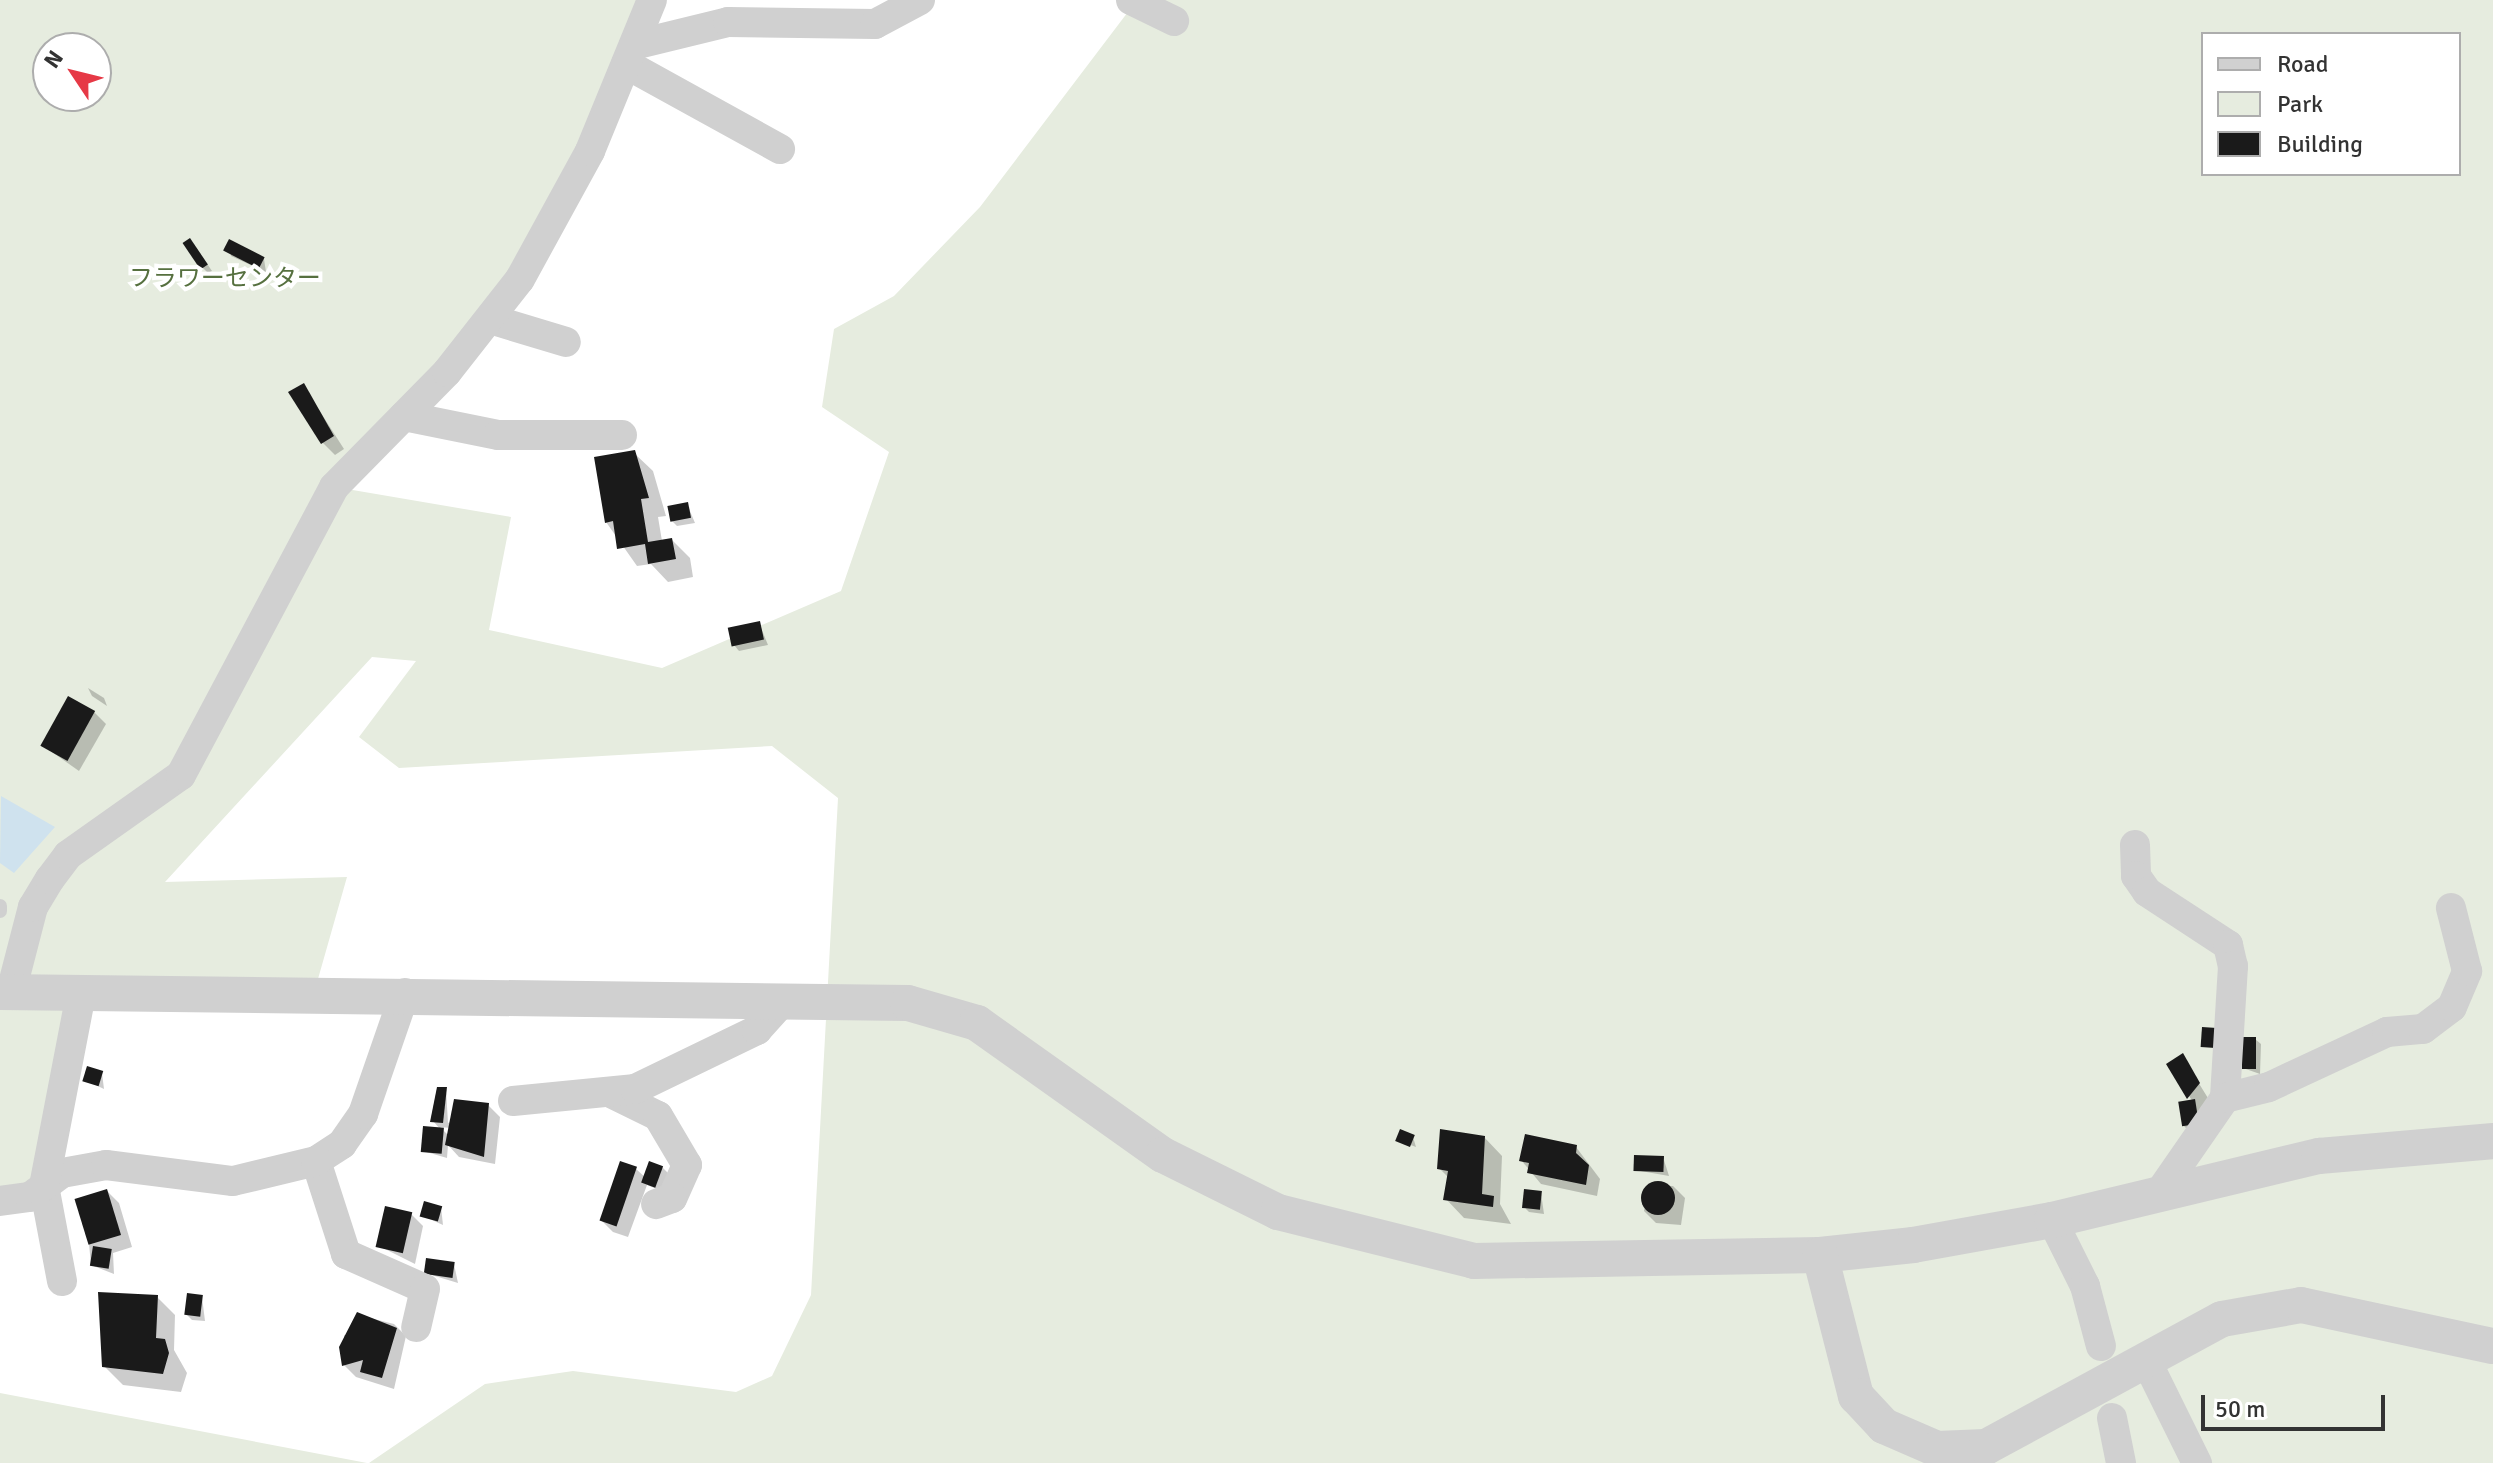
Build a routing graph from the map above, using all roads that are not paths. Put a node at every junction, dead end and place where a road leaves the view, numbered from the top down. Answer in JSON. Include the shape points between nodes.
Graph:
{"nodes":[{"id":1,"x":652,"y":0,"type":"edge"},
{"id":2,"x":920,"y":0,"type":"edge"},
{"id":3,"x":1131,"y":0,"type":"edge"},
{"id":4,"x":1174,"y":21,"type":"dead end"},
{"id":5,"x":630,"y":54,"type":"junction"},
{"id":6,"x":780,"y":149,"type":"dead end"},
{"id":7,"x":493,"y":320,"type":"junction"},
{"id":8,"x":566,"y":342,"type":"dead end"},
{"id":9,"x":404,"y":416,"type":"junction"},
{"id":10,"x":622,"y":435,"type":"dead end"},
{"id":11,"x":2135,"y":845,"type":"dead end"},
{"id":12,"x":2451,"y":908,"type":"dead end"},
{"id":13,"x":6,"y":992,"type":"edge"},
{"id":14,"x":405,"y":993,"type":"junction"},
{"id":15,"x":81,"y":994,"type":"junction"},
{"id":16,"x":784,"y":1000,"type":"junction"},
{"id":17,"x":613,"y":1094,"type":"junction"},
{"id":18,"x":2225,"y":1098,"type":"junction"},
{"id":19,"x":513,"y":1101,"type":"dead end"},
{"id":20,"x":2493,"y":1141,"type":"edge"},
{"id":21,"x":316,"y":1161,"type":"junction"},
{"id":22,"x":44,"y":1186,"type":"junction"},
{"id":23,"x":2160,"y":1192,"type":"junction"},
{"id":24,"x":0,"y":1201,"type":"edge"},
{"id":25,"x":656,"y":1204,"type":"dead end"},
{"id":26,"x":2052,"y":1220,"type":"junction"},
{"id":27,"x":1820,"y":1255,"type":"junction"},
{"id":28,"x":62,"y":1281,"type":"dead end"},
{"id":29,"x":416,"y":1327,"type":"dead end"},
{"id":30,"x":2101,"y":1346,"type":"dead end"},
{"id":31,"x":2493,"y":1346,"type":"edge"},
{"id":32,"x":2147,"y":1362,"type":"junction"},
{"id":33,"x":2112,"y":1418,"type":"dead end"},
{"id":34,"x":2121,"y":1463,"type":"edge"},
{"id":35,"x":2197,"y":1463,"type":"edge"}],
"edges":[{"from":1,"to":5,"type":"street"},
{"from":2,"to":5,"type":"street","via":[[875,24],[728,22]]},
{"from":3,"to":4,"type":"street"},
{"from":5,"to":6,"type":"street"},
{"from":5,"to":7,"type":"street","via":[[560,214]]},
{"from":7,"to":8,"type":"street"},
{"from":7,"to":9,"type":"street"},
{"from":9,"to":10,"type":"street","via":[[498,435]]},
{"from":9,"to":13,"type":"street","via":[[334,487],[181,775],[68,855],[50,879],[33,907]]},
{"from":11,"to":18,"type":"street","via":[[2136,876],[2147,892],[2228,945]]},
{"from":12,"to":18,"type":"street","via":[[2467,971],[2452,1007],[2423,1029],[2387,1032],[2269,1087]]},
{"from":13,"to":15,"type":"street"},
{"from":14,"to":15,"type":"street"},
{"from":14,"to":16,"type":"street"},
{"from":14,"to":21,"type":"street","via":[[363,1114],[342,1144]]},
{"from":15,"to":22,"type":"street"},
{"from":16,"to":17,"type":"street","via":[[757,1030]]},
{"from":16,"to":27,"type":"street","via":[[908,1003],[977,1023],[1163,1155],[1278,1212],[1363,1239],[1474,1261]]},
{"from":17,"to":19,"type":"street"},
{"from":17,"to":25,"type":"street","via":[[658,1116],[687,1165],[672,1198]]},
{"from":18,"to":23,"type":"street"},
{"from":20,"to":23,"type":"street","via":[[2319,1156]]},
{"from":21,"to":22,"type":"street","via":[[246,1181],[106,1165],[62,1173]]},
{"from":21,"to":29,"type":"street","via":[[346,1254],[425,1289]]},
{"from":22,"to":24,"type":"street"},
{"from":22,"to":28,"type":"street"},
{"from":23,"to":26,"type":"street"},
{"from":26,"to":27,"type":"street"},
{"from":26,"to":30,"type":"street","via":[[2085,1286]]},
{"from":27,"to":32,"type":"street","via":[[1856,1396],[1884,1426],[1937,1449],[1986,1447]]},
{"from":31,"to":32,"type":"street","via":[[2301,1305],[2222,1319]]},
{"from":32,"to":35,"type":"street"},
{"from":33,"to":34,"type":"street"}]}
